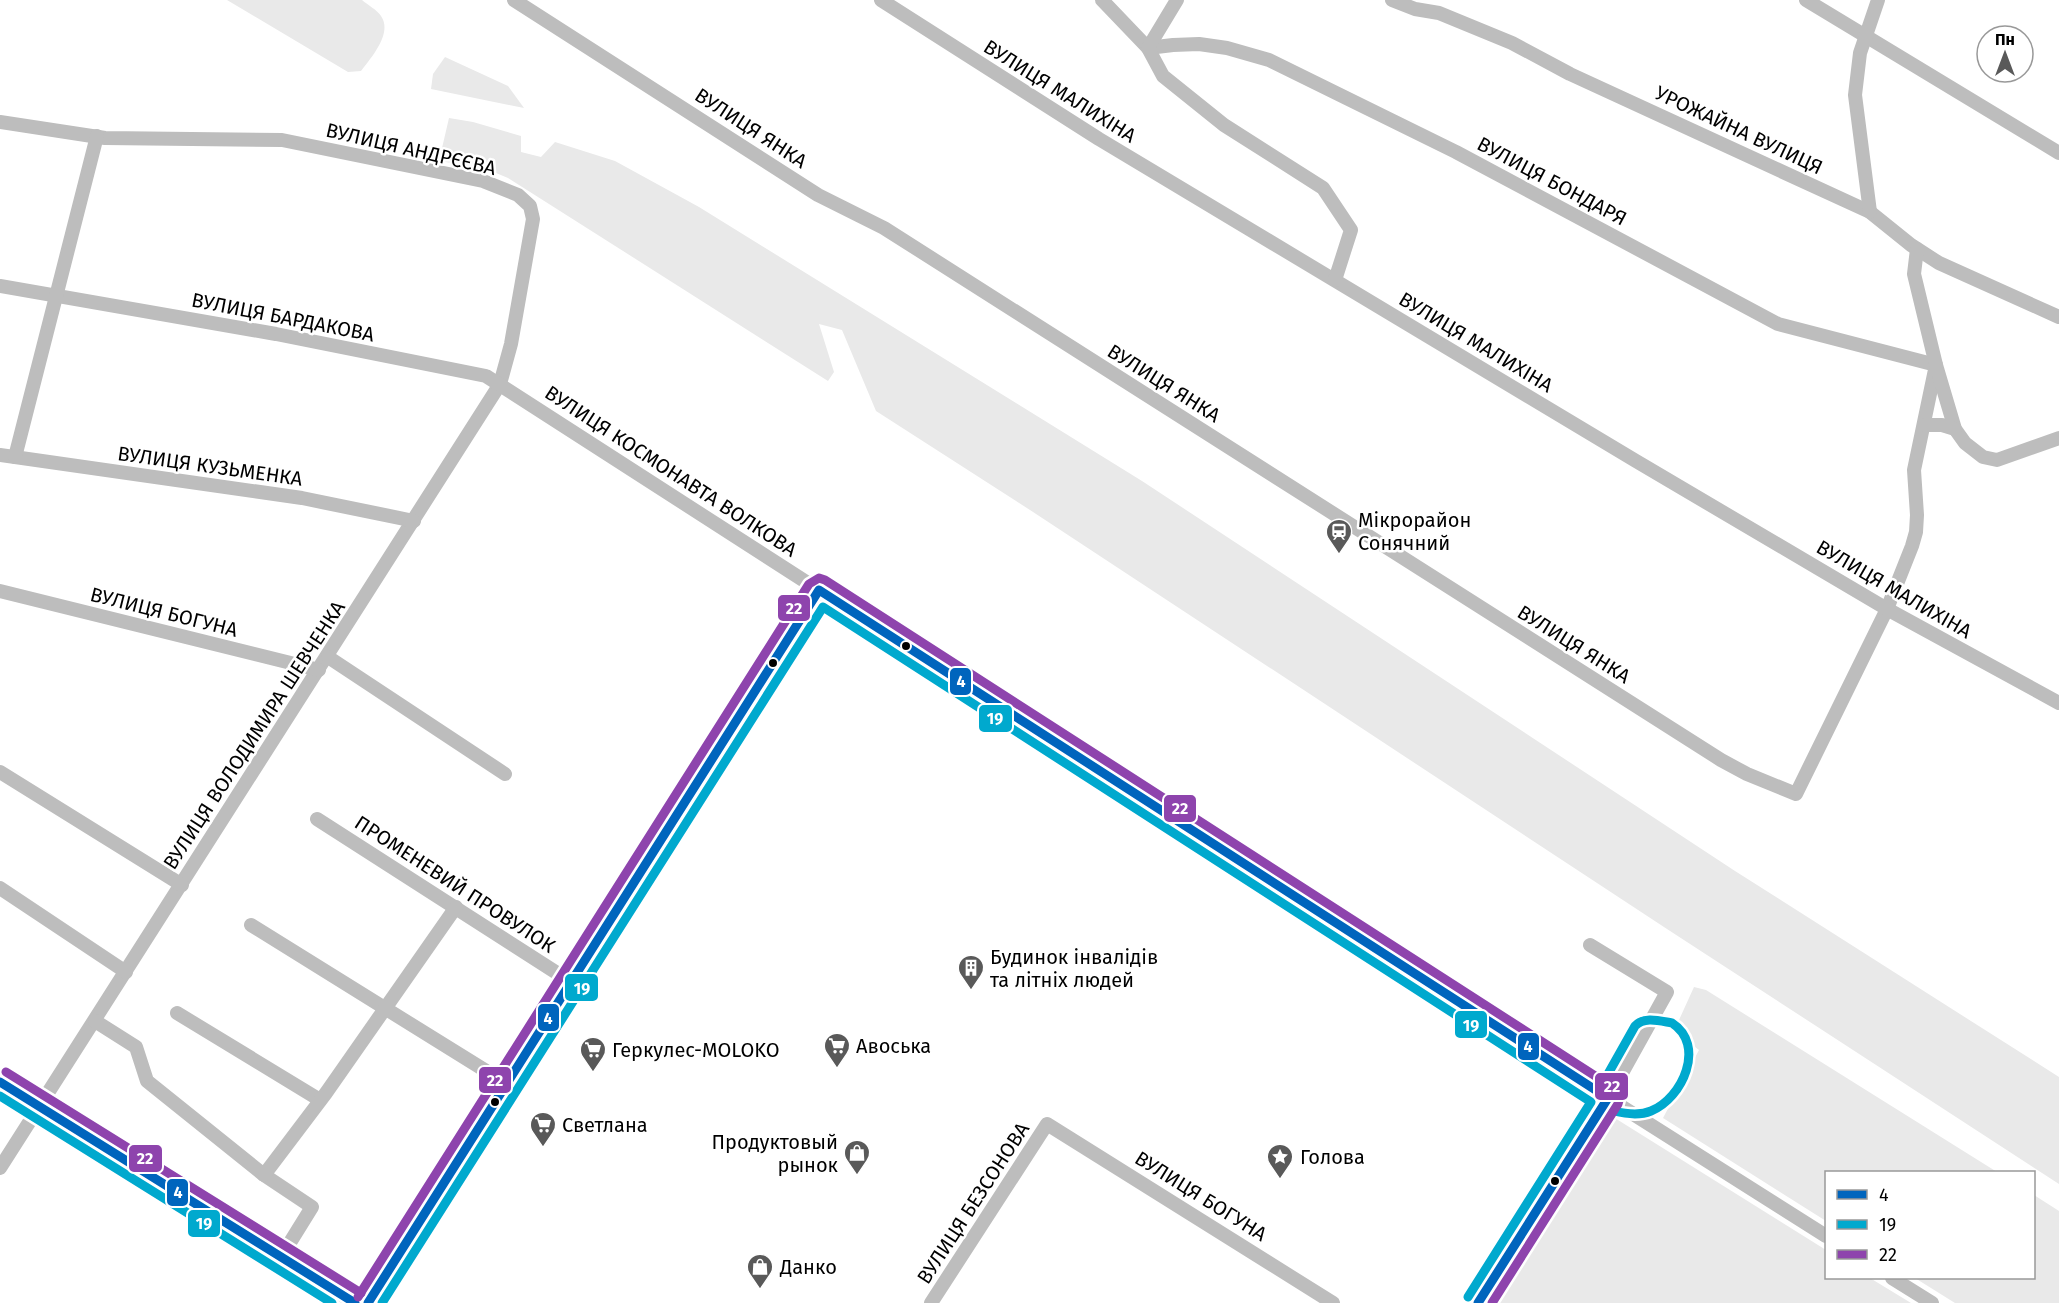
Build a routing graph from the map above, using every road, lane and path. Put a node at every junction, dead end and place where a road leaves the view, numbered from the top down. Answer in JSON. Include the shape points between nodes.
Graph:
{"nodes":[{"id":1,"x":514,"y":0,"type":"edge"},
{"id":2,"x":880,"y":0,"type":"edge"},
{"id":3,"x":1102,"y":0,"type":"edge"},
{"id":4,"x":1177,"y":0,"type":"edge"},
{"id":5,"x":1392,"y":0,"type":"edge"},
{"id":6,"x":1806,"y":0,"type":"edge"},
{"id":7,"x":1878,"y":0,"type":"edge"},
{"id":8,"x":1867,"y":36,"type":"junction"},
{"id":9,"x":1148,"y":48,"type":"junction"},
{"id":10,"x":0,"y":122,"type":"edge"},
{"id":11,"x":97,"y":136,"type":"junction"},
{"id":12,"x":2059,"y":153,"type":"edge"},
{"id":13,"x":1870,"y":212,"type":"junction"},
{"id":14,"x":1917,"y":249,"type":"junction"},
{"id":15,"x":1335,"y":280,"type":"junction"},
{"id":16,"x":0,"y":286,"type":"edge"},
{"id":17,"x":56,"y":296,"type":"junction"},
{"id":18,"x":2059,"y":317,"type":"edge"},
{"id":19,"x":1936,"y":365,"type":"junction"},
{"id":20,"x":500,"y":384,"type":"junction"},
{"id":21,"x":1924,"y":424,"type":"junction"},
{"id":22,"x":1955,"y":429,"type":"junction"},
{"id":23,"x":2059,"y":438,"type":"edge"},
{"id":24,"x":0,"y":455,"type":"edge"},
{"id":25,"x":15,"y":457,"type":"junction"},
{"id":26,"x":414,"y":521,"type":"junction"},
{"id":27,"x":819,"y":590,"type":"junction"},
{"id":28,"x":0,"y":591,"type":"edge"},
{"id":29,"x":1887,"y":609,"type":"junction"},
{"id":30,"x":328,"y":657,"type":"junction"},
{"id":31,"x":319,"y":670,"type":"junction"},
{"id":32,"x":2059,"y":703,"type":"edge"},
{"id":33,"x":0,"y":772,"type":"edge"},
{"id":34,"x":505,"y":774,"type":"dead end"},
{"id":35,"x":317,"y":819,"type":"dead end"},
{"id":36,"x":182,"y":885,"type":"junction"},
{"id":37,"x":0,"y":888,"type":"edge"},
{"id":38,"x":456,"y":908,"type":"junction"},
{"id":39,"x":250,"y":925,"type":"dead end"},
{"id":40,"x":1590,"y":945,"type":"dead end"},
{"id":41,"x":126,"y":972,"type":"junction"},
{"id":42,"x":571,"y":982,"type":"junction"},
{"id":43,"x":386,"y":1008,"type":"junction"},
{"id":44,"x":177,"y":1013,"type":"dead end"},
{"id":45,"x":95,"y":1021,"type":"junction"},
{"id":46,"x":0,"y":1082,"type":"edge"},
{"id":47,"x":507,"y":1083,"type":"junction"},
{"id":48,"x":1608,"y":1098,"type":"junction"},
{"id":49,"x":320,"y":1100,"type":"junction"},
{"id":50,"x":40,"y":1107,"type":"junction"},
{"id":51,"x":1047,"y":1124,"type":"joint"},
{"id":52,"x":0,"y":1168,"type":"edge"},
{"id":53,"x":264,"y":1175,"type":"junction"},
{"id":54,"x":1825,"y":1235,"type":"edge"},
{"id":55,"x":280,"y":1257,"type":"junction"},
{"id":56,"x":1894,"y":1279,"type":"edge"},
{"id":57,"x":355,"y":1303,"type":"edge"},
{"id":58,"x":368,"y":1303,"type":"edge"},
{"id":59,"x":931,"y":1303,"type":"edge"},
{"id":60,"x":1333,"y":1303,"type":"edge"},
{"id":61,"x":1478,"y":1303,"type":"edge"},
{"id":62,"x":1932,"y":1303,"type":"edge"}],
"edges":[{"from":1,"to":29,"type":"street","name":"ВУЛИЦЯ ЯНКА","via":[[818,195],[894,234],[1747,774],[1796,794]]},
{"from":2,"to":15,"type":"street","name":"ВУЛИЦЯ МАЛИХІНА","via":[[1099,139]]},
{"from":3,"to":9,"type":"street"},
{"from":4,"to":9,"type":"street"},
{"from":5,"to":13,"type":"street","name":"УРОЖАЙНА ВУЛИЦЯ","via":[[1439,13],[1512,43],[1570,74]]},
{"from":6,"to":8,"type":"street"},
{"from":7,"to":8,"type":"street"},
{"from":8,"to":12,"type":"street"},
{"from":8,"to":13,"type":"street","via":[[1860,53],[1855,94]]},
{"from":9,"to":15,"type":"street","via":[[1163,76],[1224,125],[1323,188],[1351,230]]},
{"from":9,"to":19,"type":"street","name":"ВУЛИЦЯ БОНДАРЯ","via":[[1199,44],[1269,60],[1456,152],[1778,324]]},
{"from":10,"to":11,"type":"street","name":"ВУЛИЦЯ АНДРЄЄВА"},
{"from":11,"to":17,"type":"street"},
{"from":11,"to":20,"type":"street","name":"ВУЛИЦЯ АНДРЄЄВА","via":[[282,140],[462,176],[518,195],[530,206],[533,219]]},
{"from":13,"to":14,"type":"street","name":"УРОЖАЙНА ВУЛИЦЯ"},
{"from":14,"to":18,"type":"street","name":"УРОЖАЙНА ВУЛИЦЯ","via":[[1971,279]]},
{"from":14,"to":19,"type":"street","via":[[1914,274]]},
{"from":15,"to":29,"type":"street","name":"ВУЛИЦЯ МАЛИХІНА"},
{"from":16,"to":17,"type":"street","name":"ВУЛИЦЯ БАРДАКОВА"},
{"from":17,"to":20,"type":"street","name":"ВУЛИЦЯ БАРДАКОВА","via":[[472,372]]},
{"from":17,"to":25,"type":"street"},
{"from":19,"to":21,"type":"street"},
{"from":19,"to":22,"type":"street"},
{"from":20,"to":26,"type":"street","name":"ВУЛИЦЯ ВОЛОДИМИРА ШЕВЧЕНКА"},
{"from":20,"to":27,"type":"street","name":"ВУЛИЦЯ КОСМОНАВТА ВОЛКОВА"},
{"from":21,"to":22,"type":"street"},
{"from":21,"to":29,"type":"street","via":[[1914,470],[1916,532]]},
{"from":22,"to":23,"type":"street","via":[[1972,450],[1997,460]]},
{"from":24,"to":25,"type":"street","name":"ВУЛИЦЯ КУЗЬМЕНКА"},
{"from":25,"to":26,"type":"street","name":"ВУЛИЦЯ КУЗЬМЕНКА","via":[[302,498]]},
{"from":26,"to":30,"type":"street","name":"ВУЛИЦЯ ВОЛОДИМИРА ШЕВЧЕНКА"},
{"from":27,"to":42,"type":"street"},
{"from":27,"to":48,"type":"street","name":"ВУЛИЦЯ КОСМОНАВТА ВОЛКОВА"},
{"from":28,"to":31,"type":"street","name":"ВУЛИЦЯ БОГУНА"},
{"from":29,"to":32,"type":"street","name":"ВУЛИЦЯ МАЛИХІНА"},
{"from":30,"to":31,"type":"street","name":"ВУЛИЦЯ ВОЛОДИМИРА ШЕВЧЕНКА"},
{"from":30,"to":34,"type":"street"},
{"from":31,"to":36,"type":"street","name":"ВУЛИЦЯ ВОЛОДИМИРА ШЕВЧЕНКА"},
{"from":33,"to":36,"type":"street"},
{"from":35,"to":38,"type":"street","name":"ПРОМЕНЕВИЙ ПРОВУЛОК"},
{"from":36,"to":41,"type":"street","name":"ВУЛИЦЯ ВОЛОДИМИРА ШЕВЧЕНКА"},
{"from":37,"to":41,"type":"street"},
{"from":38,"to":42,"type":"street","name":"ПРОМЕНЕВИЙ ПРОВУЛОК"},
{"from":38,"to":43,"type":"street"},
{"from":39,"to":43,"type":"street"},
{"from":40,"to":48,"type":"street","via":[[1667,992]]},
{"from":41,"to":45,"type":"street","name":"ВУЛИЦЯ ВОЛОДИМИРА ШЕВЧЕНКА"},
{"from":42,"to":47,"type":"street"},
{"from":43,"to":47,"type":"street"},
{"from":43,"to":49,"type":"street"},
{"from":44,"to":49,"type":"street"},
{"from":45,"to":50,"type":"street","name":"ВУЛИЦЯ ВОЛОДИМИРА ШЕВЧЕНКА"},
{"from":45,"to":53,"type":"street","via":[[136,1047],[147,1081]]},
{"from":46,"to":50,"type":"street"},
{"from":47,"to":58,"type":"street"},
{"from":48,"to":54,"type":"street","name":"ВУЛИЦЯ КОСМОНАВТА ВОЛКОВА"},
{"from":48,"to":61,"type":"street"},
{"from":49,"to":53,"type":"street"},
{"from":50,"to":52,"type":"street","name":"ВУЛИЦЯ ВОЛОДИМИРА ШЕВЧЕНКА"},
{"from":50,"to":55,"type":"street"},
{"from":51,"to":59,"type":"street","name":"ВУЛИЦЯ БЕЗСОНОВА"},
{"from":51,"to":60,"type":"street","name":"ВУЛИЦЯ БОГУНА"},
{"from":53,"to":55,"type":"street","via":[[312,1207]]},
{"from":55,"to":57,"type":"street"},
{"from":56,"to":62,"type":"street"}]}
